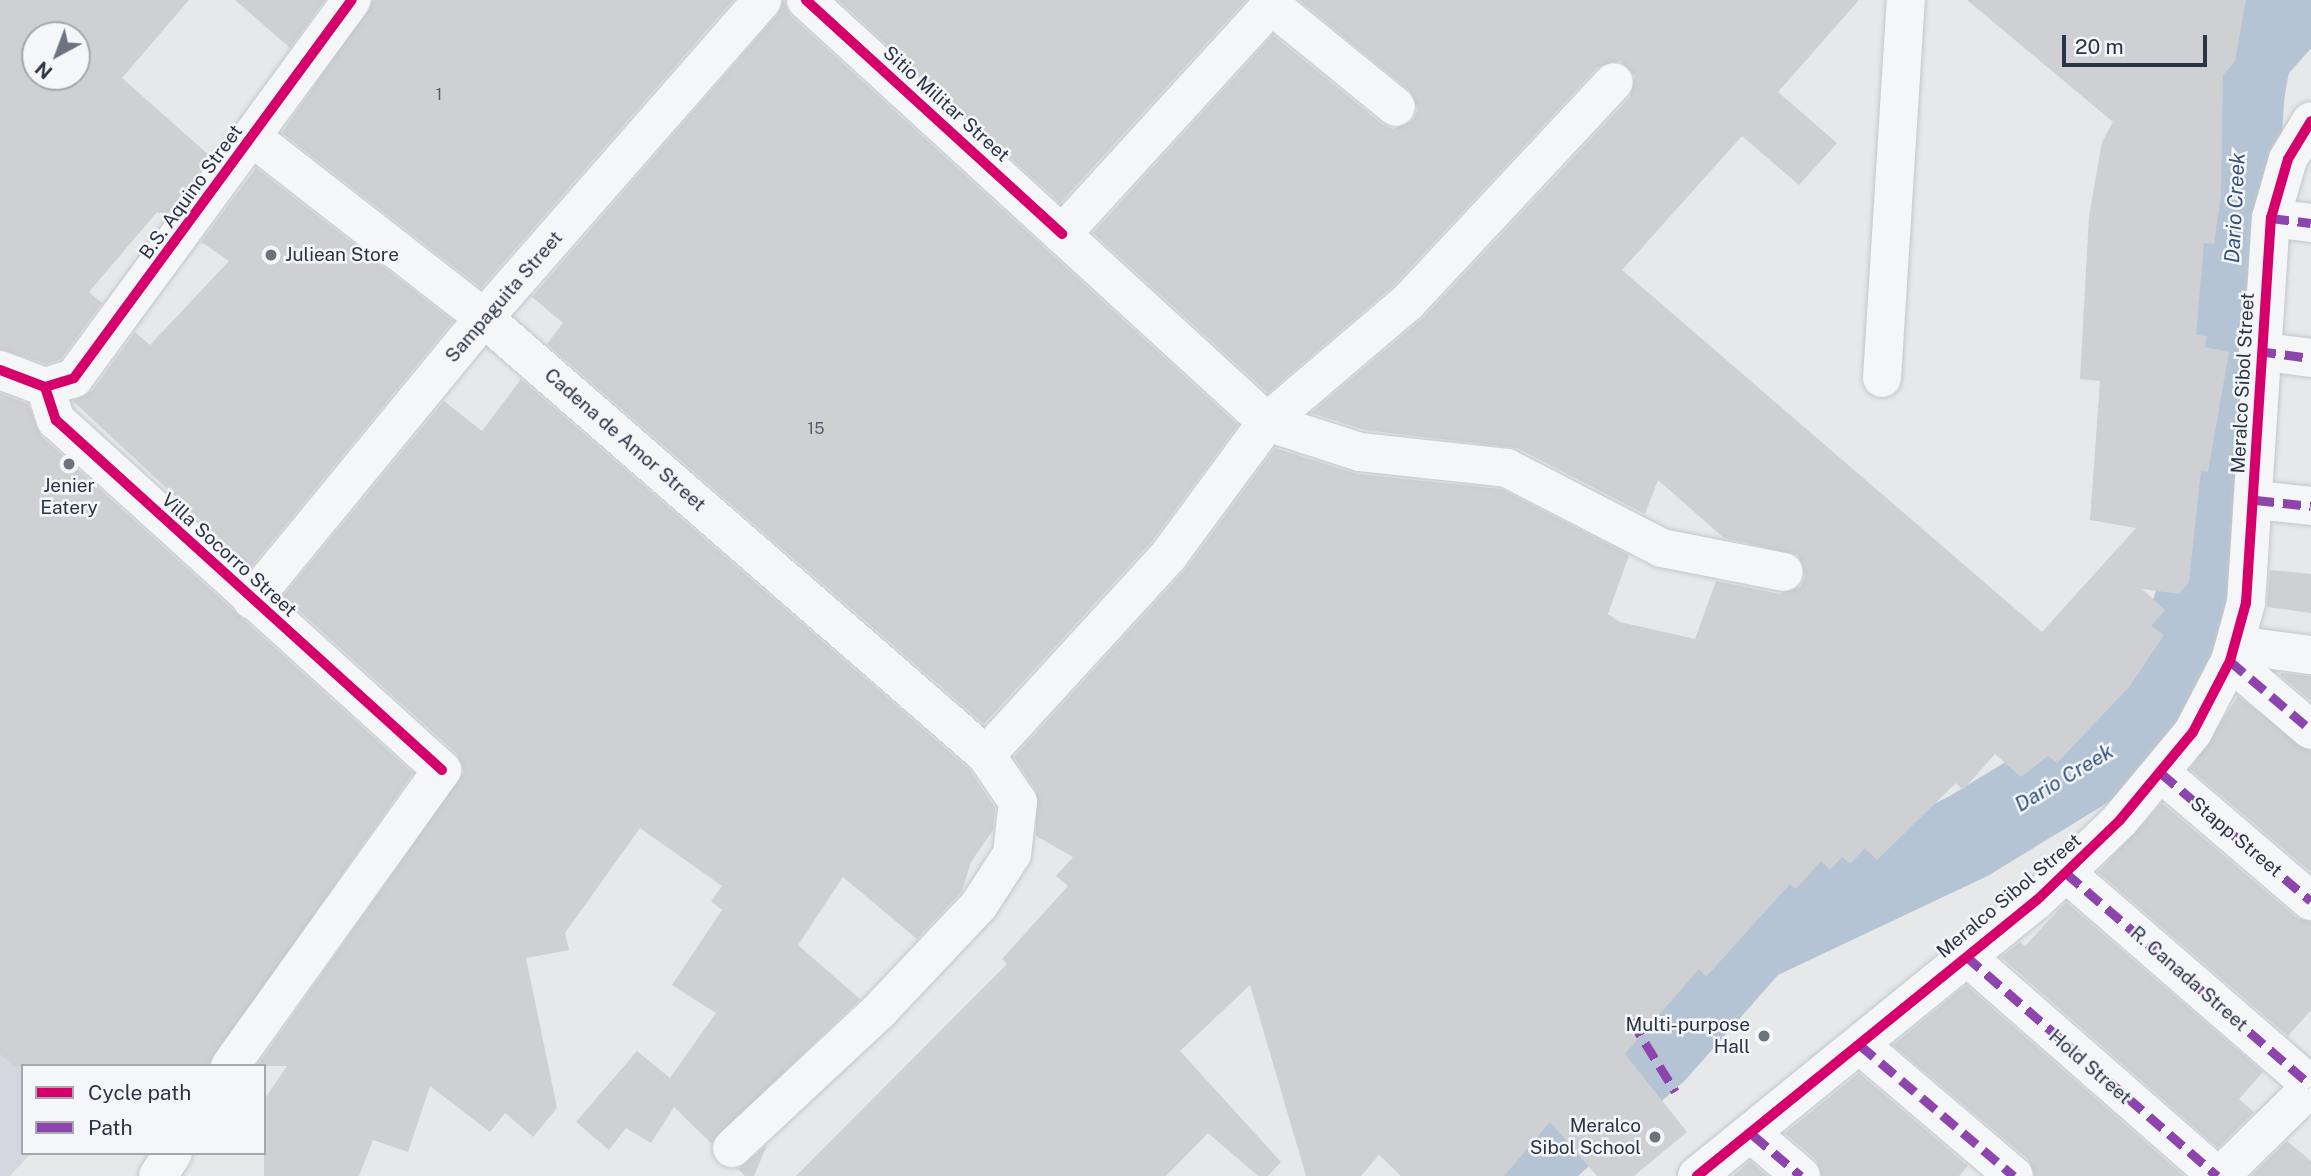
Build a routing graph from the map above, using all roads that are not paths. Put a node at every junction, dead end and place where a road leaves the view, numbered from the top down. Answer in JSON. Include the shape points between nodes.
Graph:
{"nodes":[{"id":1,"x":352,"y":0,"type":"edge"},
{"id":2,"x":762,"y":0,"type":"edge"},
{"id":3,"x":806,"y":0,"type":"edge"},
{"id":4,"x":1906,"y":0,"type":"edge"},
{"id":5,"x":1614,"y":82,"type":"dead end"},
{"id":6,"x":1396,"y":107,"type":"dead end"},
{"id":7,"x":2311,"y":121,"type":"edge"},
{"id":8,"x":253,"y":138,"type":"junction"},
{"id":9,"x":2271,"y":218,"type":"junction"},
{"id":10,"x":2311,"y":223,"type":"edge"},
{"id":11,"x":1062,"y":234,"type":"junction"},
{"id":12,"x":484,"y":318,"type":"junction"},
{"id":13,"x":2258,"y":351,"type":"junction"},
{"id":14,"x":2311,"y":358,"type":"edge"},
{"id":15,"x":0,"y":370,"type":"edge"},
{"id":16,"x":1882,"y":377,"type":"dead end"},
{"id":17,"x":45,"y":387,"type":"junction"},
{"id":18,"x":1267,"y":422,"type":"junction"},
{"id":19,"x":2256,"y":500,"type":"junction"},
{"id":20,"x":2311,"y":506,"type":"edge"},
{"id":21,"x":1784,"y":572,"type":"dead end"},
{"id":22,"x":252,"y":600,"type":"junction"},
{"id":23,"x":2233,"y":653,"type":"junction"},
{"id":24,"x":2311,"y":655,"type":"edge"},
{"id":25,"x":2311,"y":730,"type":"edge"},
{"id":26,"x":986,"y":755,"type":"junction"},
{"id":27,"x":2161,"y":773,"type":"junction"},
{"id":28,"x":2066,"y":873,"type":"junction"},
{"id":29,"x":2311,"y":901,"type":"edge"},
{"id":30,"x":1966,"y":956,"type":"junction"},
{"id":31,"x":1860,"y":1045,"type":"junction"},
{"id":32,"x":231,"y":1064,"type":"edge"},
{"id":33,"x":2311,"y":1086,"type":"edge"},
{"id":34,"x":1753,"y":1135,"type":"junction"},
{"id":35,"x":732,"y":1148,"type":"dead end"},
{"id":36,"x":172,"y":1155,"type":"edge"},
{"id":37,"x":158,"y":1176,"type":"edge"},
{"id":38,"x":1697,"y":1176,"type":"edge"},
{"id":39,"x":1801,"y":1176,"type":"edge"},
{"id":40,"x":2014,"y":1176,"type":"edge"},
{"id":41,"x":2218,"y":1176,"type":"edge"}],
"edges":[{"from":1,"to":8,"type":"street","name":"B.S. Aquino Street"},
{"from":2,"to":12,"type":"street","name":"Sampaguita Street"},
{"from":3,"to":11,"type":"street","name":"Sitio Militar Street"},
{"from":4,"to":16,"type":"street"},
{"from":5,"to":18,"type":"street","via":[[1408,302]]},
{"from":6,"to":11,"type":"street","via":[[1271,5]]},
{"from":7,"to":9,"type":"street","name":"Meralco Sibol Street","via":[[2288,159]]},
{"from":8,"to":12,"type":"street","name":"Cadena de Amor Street"},
{"from":8,"to":17,"type":"street","name":"B.S. Aquino Street","via":[[83,368],[74,378]]},
{"from":9,"to":10,"type":"street"},
{"from":9,"to":13,"type":"street","name":"Meralco Sibol Street"},
{"from":11,"to":18,"type":"street","name":"Sitio Militar Street"},
{"from":12,"to":22,"type":"street","name":"Sampaguita Street"},
{"from":12,"to":26,"type":"street","name":"Cadena de Amor Street"},
{"from":13,"to":14,"type":"street"},
{"from":13,"to":19,"type":"street","name":"Meralco Sibol Street"},
{"from":15,"to":17,"type":"street"},
{"from":17,"to":22,"type":"street","name":"Villa Socorro Street","via":[[56,420]]},
{"from":18,"to":21,"type":"street","via":[[1360,452],[1507,468],[1662,548]]},
{"from":18,"to":26,"type":"street","via":[[1169,555]]},
{"from":19,"to":20,"type":"street"},
{"from":19,"to":23,"type":"street","name":"Meralco Sibol Street","via":[[2254,551]]},
{"from":22,"to":32,"type":"street","name":"Villa Socorro Street","via":[[442,770]]},
{"from":23,"to":24,"type":"street"},
{"from":23,"to":25,"type":"street"},
{"from":23,"to":27,"type":"street","name":"Meralco Sibol Street","via":[[2193,732]]},
{"from":26,"to":35,"type":"street","name":"Cadena de Amor Street","via":[[1018,802],[1012,854],[979,905],[879,1011]]},
{"from":27,"to":28,"type":"street","name":"Meralco Sibol Street"},
{"from":27,"to":29,"type":"street","name":"Stapp Street"},
{"from":28,"to":30,"type":"street","name":"Meralco Sibol Street"},
{"from":28,"to":33,"type":"street","name":"R. Canada Street"},
{"from":30,"to":31,"type":"street","name":"Meralco Sibol Street"},
{"from":30,"to":41,"type":"street","name":"Hold Street"},
{"from":31,"to":34,"type":"street","name":"Meralco Sibol Street"},
{"from":31,"to":40,"type":"street"},
{"from":33,"to":41,"type":"street"},
{"from":34,"to":38,"type":"street","name":"Meralco Sibol Street"},
{"from":34,"to":39,"type":"street"},
{"from":36,"to":37,"type":"street"}]}
